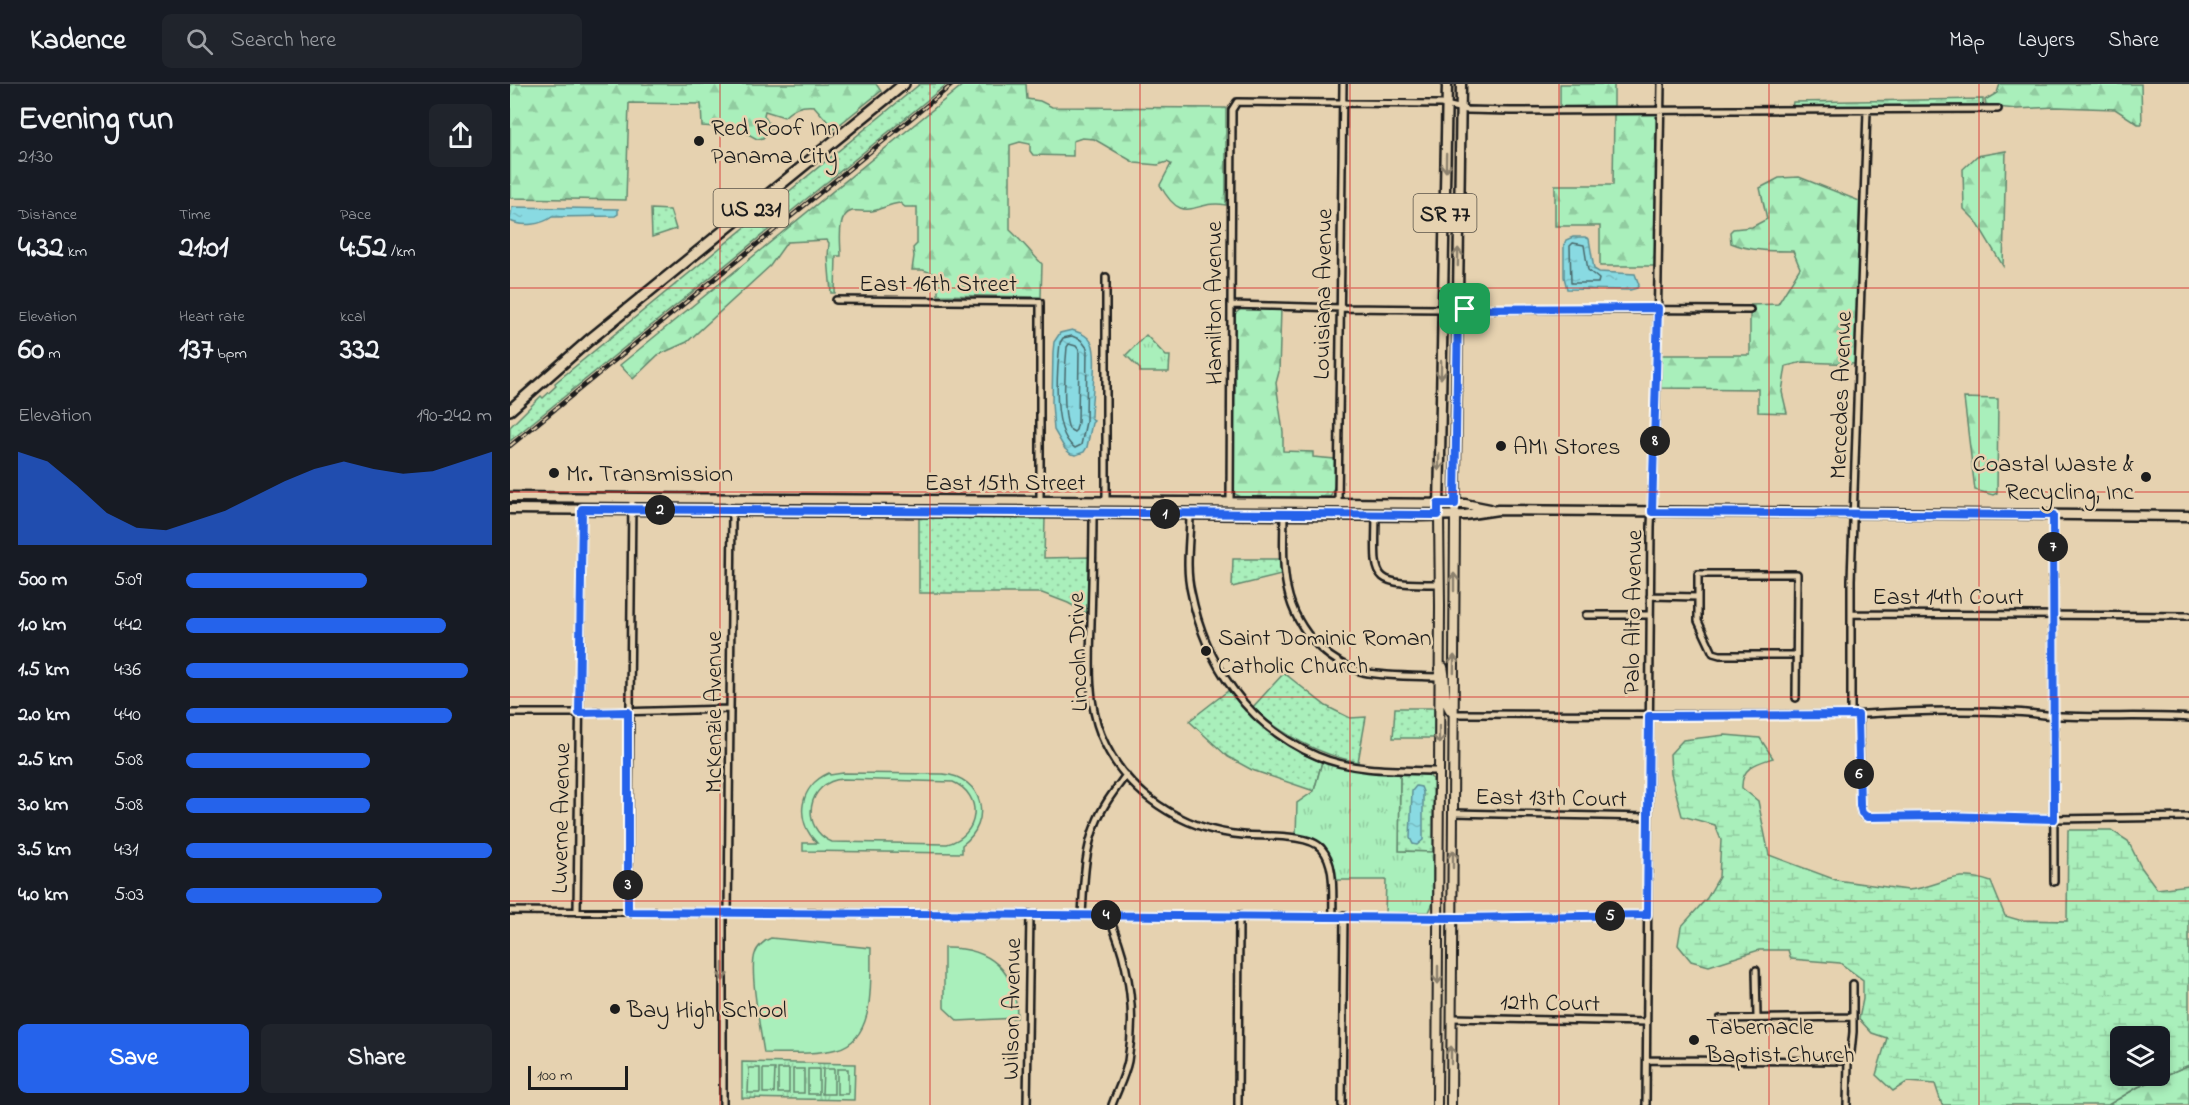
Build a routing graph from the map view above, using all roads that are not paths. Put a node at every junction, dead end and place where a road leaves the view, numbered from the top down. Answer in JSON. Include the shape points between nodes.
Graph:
{"nodes":[{"id":1,"x":904,"y":84,"type":"edge"},
{"id":2,"x":1343,"y":84,"type":"edge"},
{"id":3,"x":1447,"y":84,"type":"edge"},
{"id":4,"x":1461,"y":84,"type":"edge"},
{"id":5,"x":1661,"y":84,"type":"edge"},
{"id":6,"x":1342,"y":103,"type":"junction"},
{"id":7,"x":1447,"y":105,"type":"junction"},
{"id":8,"x":1461,"y":108,"type":"junction"},
{"id":9,"x":1998,"y":109,"type":"dead end"},
{"id":10,"x":1660,"y":110,"type":"junction"},
{"id":11,"x":1868,"y":111,"type":"junction"},
{"id":12,"x":1106,"y":277,"type":"dead end"},
{"id":13,"x":836,"y":300,"type":"dead end"},
{"id":14,"x":1231,"y":305,"type":"junction"},
{"id":15,"x":1658,"y":308,"type":"junction"},
{"id":16,"x":1341,"y":309,"type":"junction"},
{"id":17,"x":1442,"y":309,"type":"junction"},
{"id":18,"x":1458,"y":309,"type":"junction"},
{"id":19,"x":1750,"y":310,"type":"dead end"},
{"id":20,"x":526,"y":395,"type":"junction"},
{"id":21,"x":510,"y":410,"type":"edge"},
{"id":22,"x":510,"y":419,"type":"edge"},
{"id":23,"x":510,"y":498,"type":"edge"},
{"id":24,"x":582,"y":498,"type":"junction"},
{"id":25,"x":632,"y":498,"type":"junction"},
{"id":26,"x":732,"y":499,"type":"junction"},
{"id":27,"x":830,"y":500,"type":"junction"},
{"id":28,"x":912,"y":500,"type":"junction"},
{"id":29,"x":985,"y":501,"type":"junction"},
{"id":30,"x":1040,"y":501,"type":"junction"},
{"id":31,"x":1093,"y":502,"type":"junction"},
{"id":32,"x":1106,"y":502,"type":"junction"},
{"id":33,"x":1190,"y":502,"type":"junction"},
{"id":34,"x":1230,"y":503,"type":"junction"},
{"id":35,"x":1284,"y":503,"type":"junction"},
{"id":36,"x":1338,"y":504,"type":"junction"},
{"id":37,"x":1438,"y":504,"type":"junction"},
{"id":38,"x":1455,"y":504,"type":"junction"},
{"id":39,"x":510,"y":509,"type":"edge"},
{"id":40,"x":582,"y":509,"type":"junction"},
{"id":41,"x":632,"y":510,"type":"junction"},
{"id":42,"x":1498,"y":510,"type":"junction"},
{"id":43,"x":732,"y":511,"type":"junction"},
{"id":44,"x":830,"y":511,"type":"junction"},
{"id":45,"x":911,"y":512,"type":"junction"},
{"id":46,"x":984,"y":512,"type":"junction"},
{"id":47,"x":1652,"y":512,"type":"junction"},
{"id":48,"x":1040,"y":513,"type":"junction"},
{"id":49,"x":1093,"y":513,"type":"junction"},
{"id":50,"x":1106,"y":513,"type":"junction"},
{"id":51,"x":1854,"y":513,"type":"junction"},
{"id":52,"x":1190,"y":514,"type":"junction"},
{"id":53,"x":1230,"y":514,"type":"junction"},
{"id":54,"x":1284,"y":515,"type":"junction"},
{"id":55,"x":1338,"y":515,"type":"junction"},
{"id":56,"x":1376,"y":515,"type":"junction"},
{"id":57,"x":1438,"y":515,"type":"junction"},
{"id":58,"x":1455,"y":515,"type":"junction"},
{"id":59,"x":2053,"y":515,"type":"junction"},
{"id":60,"x":2189,"y":516,"type":"edge"},
{"id":61,"x":1440,"y":584,"type":"junction"},
{"id":62,"x":1650,"y":596,"type":"junction"},
{"id":63,"x":1698,"y":597,"type":"junction"},
{"id":64,"x":1851,"y":614,"type":"junction"},
{"id":65,"x":1586,"y":615,"type":"dead end"},
{"id":66,"x":1650,"y":615,"type":"junction"},
{"id":67,"x":2052,"y":615,"type":"junction"},
{"id":68,"x":2189,"y":616,"type":"edge"},
{"id":69,"x":1796,"y":655,"type":"junction"},
{"id":70,"x":1443,"y":677,"type":"junction"},
{"id":71,"x":1796,"y":698,"type":"dead end"},
{"id":72,"x":730,"y":709,"type":"junction"},
{"id":73,"x":628,"y":712,"type":"junction"},
{"id":74,"x":510,"y":713,"type":"edge"},
{"id":75,"x":579,"y":713,"type":"junction"},
{"id":76,"x":1454,"y":714,"type":"junction"},
{"id":77,"x":1858,"y":715,"type":"junction"},
{"id":78,"x":1649,"y":716,"type":"junction"},
{"id":79,"x":1851,"y":716,"type":"junction"},
{"id":80,"x":2053,"y":716,"type":"junction"},
{"id":81,"x":2189,"y":718,"type":"edge"},
{"id":82,"x":1439,"y":771,"type":"junction"},
{"id":83,"x":1126,"y":775,"type":"junction"},
{"id":84,"x":1453,"y":813,"type":"junction"},
{"id":85,"x":1648,"y":817,"type":"junction"},
{"id":86,"x":2189,"y":817,"type":"edge"},
{"id":87,"x":2054,"y":819,"type":"junction"},
{"id":88,"x":2054,"y":882,"type":"dead end"},
{"id":89,"x":510,"y":911,"type":"edge"},
{"id":90,"x":577,"y":912,"type":"junction"},
{"id":91,"x":628,"y":912,"type":"junction"},
{"id":92,"x":725,"y":913,"type":"junction"},
{"id":93,"x":1030,"y":914,"type":"junction"},
{"id":94,"x":1082,"y":915,"type":"junction"},
{"id":95,"x":1108,"y":915,"type":"junction"},
{"id":96,"x":1239,"y":915,"type":"junction"},
{"id":97,"x":1333,"y":915,"type":"junction"},
{"id":98,"x":1344,"y":915,"type":"junction"},
{"id":99,"x":1647,"y":915,"type":"junction"},
{"id":100,"x":1438,"y":917,"type":"junction"},
{"id":101,"x":1452,"y":917,"type":"junction"},
{"id":102,"x":1756,"y":970,"type":"dead end"},
{"id":103,"x":1853,"y":984,"type":"dead end"},
{"id":104,"x":1757,"y":1017,"type":"junction"},
{"id":105,"x":1853,"y":1017,"type":"junction"},
{"id":106,"x":1452,"y":1018,"type":"junction"},
{"id":107,"x":1720,"y":1018,"type":"dead end"},
{"id":108,"x":1647,"y":1022,"type":"junction"},
{"id":109,"x":1647,"y":1060,"type":"junction"},
{"id":110,"x":1848,"y":1061,"type":"junction"},
{"id":111,"x":723,"y":1105,"type":"edge"},
{"id":112,"x":1027,"y":1105,"type":"edge"},
{"id":113,"x":1112,"y":1105,"type":"edge"},
{"id":114,"x":1238,"y":1105,"type":"edge"},
{"id":115,"x":1342,"y":1105,"type":"edge"},
{"id":116,"x":1437,"y":1105,"type":"edge"},
{"id":117,"x":1451,"y":1105,"type":"edge"},
{"id":118,"x":1646,"y":1105,"type":"edge"},
{"id":119,"x":1847,"y":1105,"type":"edge"}],
"edges":[{"from":1,"to":20,"type":"highway","number":"US 231"},
{"from":2,"to":6,"type":"street","name":"Louisiana Avenue"},
{"from":3,"to":7,"type":"main road","number":"SR 77"},
{"from":4,"to":8,"type":"main road","number":"SR 77"},
{"from":5,"to":10,"type":"street","name":"Palo Alto Avenue"},
{"from":6,"to":7,"type":"street"},
{"from":6,"to":14,"type":"street","name":"Hamilton Avenue","via":[[1234,105]]},
{"from":6,"to":16,"type":"street","name":"Louisiana Avenue"},
{"from":7,"to":8,"type":"street"},
{"from":7,"to":17,"type":"main road","number":"SR 77","one_way":true},
{"from":8,"to":10,"type":"street"},
{"from":18,"to":8,"type":"main road","number":"SR 77","one_way":true},
{"from":9,"to":11,"type":"street"},
{"from":10,"to":11,"type":"street"},
{"from":10,"to":15,"type":"street","name":"Palo Alto Avenue"},
{"from":11,"to":51,"type":"street","name":"Mercedes Avenue"},
{"from":12,"to":32,"type":"street"},
{"from":13,"to":30,"type":"street","name":"East 16th Street","via":[[1040,302]]},
{"from":14,"to":16,"type":"street"},
{"from":14,"to":34,"type":"street","name":"Hamilton Avenue"},
{"from":15,"to":18,"type":"street"},
{"from":15,"to":19,"type":"street"},
{"from":15,"to":47,"type":"street","name":"Palo Alto Avenue"},
{"from":16,"to":17,"type":"street"},
{"from":16,"to":36,"type":"street","name":"Louisiana Avenue"},
{"from":17,"to":37,"type":"main road","number":"SR 77","one_way":true},
{"from":18,"to":38,"type":"main road","number":"SR 77"},
{"from":20,"to":21,"type":"highway","number":"US 231"},
{"from":20,"to":22,"type":"highway"},
{"from":23,"to":24,"type":"main road","name":"East 15th Street"},
{"from":24,"to":25,"type":"main road","name":"East 15th Street"},
{"from":24,"to":40,"type":"main road"},
{"from":25,"to":26,"type":"main road","name":"East 15th Street"},
{"from":25,"to":41,"type":"street"},
{"from":26,"to":27,"type":"main road","name":"East 15th Street"},
{"from":26,"to":43,"type":"main road"},
{"from":27,"to":28,"type":"main road","name":"East 15th Street"},
{"from":27,"to":44,"type":"main road"},
{"from":28,"to":29,"type":"main road","name":"East 15th Street"},
{"from":28,"to":45,"type":"main road"},
{"from":29,"to":30,"type":"main road","name":"East 15th Street"},
{"from":29,"to":46,"type":"main road"},
{"from":30,"to":31,"type":"main road","name":"East 15th Street"},
{"from":30,"to":48,"type":"main road"},
{"from":31,"to":32,"type":"main road","name":"East 15th Street"},
{"from":31,"to":49,"type":"main road"},
{"from":32,"to":33,"type":"main road","name":"East 15th Street"},
{"from":32,"to":50,"type":"main road"},
{"from":33,"to":34,"type":"main road","name":"East 15th Street"},
{"from":33,"to":52,"type":"main road"},
{"from":34,"to":35,"type":"main road","name":"East 15th Street"},
{"from":34,"to":53,"type":"main road"},
{"from":35,"to":36,"type":"main road","name":"East 15th Street"},
{"from":35,"to":54,"type":"main road"},
{"from":36,"to":37,"type":"main road","name":"East 15th Street"},
{"from":36,"to":55,"type":"main road"},
{"from":37,"to":38,"type":"main road","name":"East 15th Street"},
{"from":37,"to":57,"type":"main road","number":"SR 77"},
{"from":38,"to":42,"type":"main road","name":"East 15th Street"},
{"from":38,"to":58,"type":"main road","number":"SR 77"},
{"from":39,"to":40,"type":"main road","name":"East 15th Street"},
{"from":40,"to":41,"type":"main road","name":"East 15th Street"},
{"from":40,"to":75,"type":"street","name":"Luverne Avenue"},
{"from":41,"to":43,"type":"main road","name":"East 15th Street"},
{"from":41,"to":73,"type":"street"},
{"from":42,"to":47,"type":"main road","name":"East 15th Street"},
{"from":42,"to":58,"type":"main road","name":"East 15th Street"},
{"from":43,"to":44,"type":"main road","name":"East 15th Street"},
{"from":43,"to":72,"type":"street","name":"McKenzie Avenue"},
{"from":44,"to":45,"type":"main road","name":"East 15th Street"},
{"from":45,"to":46,"type":"main road","name":"East 15th Street"},
{"from":46,"to":48,"type":"main road","name":"East 15th Street"},
{"from":47,"to":51,"type":"main road","name":"East 15th Street"},
{"from":47,"to":62,"type":"street","name":"Palo Alto Avenue"},
{"from":48,"to":49,"type":"main road","name":"East 15th Street"},
{"from":49,"to":50,"type":"main road","name":"East 15th Street"},
{"from":49,"to":83,"type":"street","name":"Lincoln Drive","via":[[1092,694],[1101,734]]},
{"from":50,"to":52,"type":"main road","name":"East 15th Street"},
{"from":51,"to":59,"type":"main road","name":"East 15th Street"},
{"from":51,"to":64,"type":"street","name":"Mercedes Avenue"},
{"from":52,"to":53,"type":"main road","name":"East 15th Street"},
{"from":52,"to":82,"type":"street","via":[[1190,591],[1200,626],[1224,677],[1256,718],[1305,750],[1331,761]]},
{"from":53,"to":54,"type":"main road","name":"East 15th Street"},
{"from":54,"to":55,"type":"main road","name":"East 15th Street"},
{"from":54,"to":70,"type":"street","via":[[1286,589],[1300,624],[1317,645],[1338,662],[1360,671]]},
{"from":55,"to":56,"type":"main road","name":"East 15th Street"},
{"from":56,"to":57,"type":"main road","name":"East 15th Street"},
{"from":56,"to":61,"type":"street","via":[[1376,562],[1381,576],[1398,584]]},
{"from":57,"to":58,"type":"main road","name":"East 15th Street"},
{"from":57,"to":61,"type":"main road","number":"SR 77"},
{"from":76,"to":58,"type":"main road","number":"SR 77","one_way":true},
{"from":59,"to":60,"type":"main road","name":"East 15th Street"},
{"from":59,"to":67,"type":"street"},
{"from":61,"to":70,"type":"main road","number":"SR 77"},
{"from":62,"to":63,"type":"street"},
{"from":62,"to":66,"type":"street","name":"Palo Alto Avenue"},
{"from":63,"to":69,"type":"street","via":[[1698,621],[1714,654]]},
{"from":63,"to":69,"type":"street","via":[[1698,574],[1797,574]]},
{"from":64,"to":67,"type":"street","name":"East 14th Court"},
{"from":64,"to":79,"type":"street","name":"Mercedes Avenue"},
{"from":65,"to":66,"type":"street"},
{"from":66,"to":78,"type":"street","name":"Palo Alto Avenue"},
{"from":67,"to":68,"type":"street","name":"East 14th Court"},
{"from":67,"to":80,"type":"street"},
{"from":69,"to":71,"type":"street"},
{"from":70,"to":76,"type":"main road","via":[[1448,709]]},
{"from":70,"to":82,"type":"main road","one_way":true},
{"from":72,"to":73,"type":"street"},
{"from":72,"to":92,"type":"street","name":"McKenzie Avenue"},
{"from":73,"to":75,"type":"street"},
{"from":73,"to":91,"type":"street"},
{"from":74,"to":75,"type":"street"},
{"from":75,"to":90,"type":"street","name":"Luverne Avenue"},
{"from":76,"to":78,"type":"street"},
{"from":76,"to":84,"type":"main road","number":"SR 77"},
{"from":77,"to":79,"type":"street"},
{"from":77,"to":80,"type":"street","via":[[1989,711]]},
{"from":77,"to":87,"type":"street","via":[[1860,805],[1867,817]]},
{"from":78,"to":79,"type":"street"},
{"from":78,"to":85,"type":"street","name":"Palo Alto Avenue"},
{"from":80,"to":81,"type":"street"},
{"from":80,"to":87,"type":"street"},
{"from":82,"to":100,"type":"main road"},
{"from":83,"to":94,"type":"street","via":[[1106,802],[1089,842]]},
{"from":83,"to":97,"type":"street","name":"Lincoln Drive","via":[[1171,815],[1191,824],[1241,835],[1305,839],[1320,846],[1330,869]]},
{"from":84,"to":85,"type":"street","name":"East 13th Court"},
{"from":101,"to":84,"type":"main road","number":"SR 77","one_way":true},
{"from":85,"to":99,"type":"street","name":"Palo Alto Avenue"},
{"from":86,"to":87,"type":"street"},
{"from":87,"to":88,"type":"street"},
{"from":89,"to":90,"type":"street"},
{"from":90,"to":91,"type":"street"},
{"from":91,"to":92,"type":"street"},
{"from":92,"to":93,"type":"street"},
{"from":92,"to":111,"type":"street","name":"McKenzie Avenue","one_way":true},
{"from":93,"to":94,"type":"street"},
{"from":93,"to":112,"type":"street","name":"Wilson Avenue"},
{"from":94,"to":95,"type":"street"},
{"from":95,"to":96,"type":"street"},
{"from":95,"to":113,"type":"street","via":[[1130,979],[1127,1063]]},
{"from":96,"to":97,"type":"street"},
{"from":96,"to":114,"type":"street"},
{"from":97,"to":98,"type":"street"},
{"from":98,"to":100,"type":"street"},
{"from":98,"to":115,"type":"street"},
{"from":99,"to":101,"type":"street"},
{"from":99,"to":108,"type":"street","name":"Palo Alto Avenue"},
{"from":100,"to":101,"type":"street"},
{"from":100,"to":116,"type":"main road","one_way":true},
{"from":101,"to":106,"type":"main road","number":"SR 77"},
{"from":102,"to":104,"type":"street"},
{"from":103,"to":105,"type":"street"},
{"from":104,"to":105,"type":"street"},
{"from":104,"to":107,"type":"street"},
{"from":105,"to":110,"type":"street"},
{"from":106,"to":108,"type":"street","name":"12th Court"},
{"from":117,"to":106,"type":"main road","number":"SR 77","one_way":true},
{"from":108,"to":109,"type":"street","name":"Palo Alto Avenue"},
{"from":109,"to":110,"type":"street"},
{"from":109,"to":118,"type":"street","name":"Palo Alto Avenue"},
{"from":110,"to":119,"type":"street"}]}
